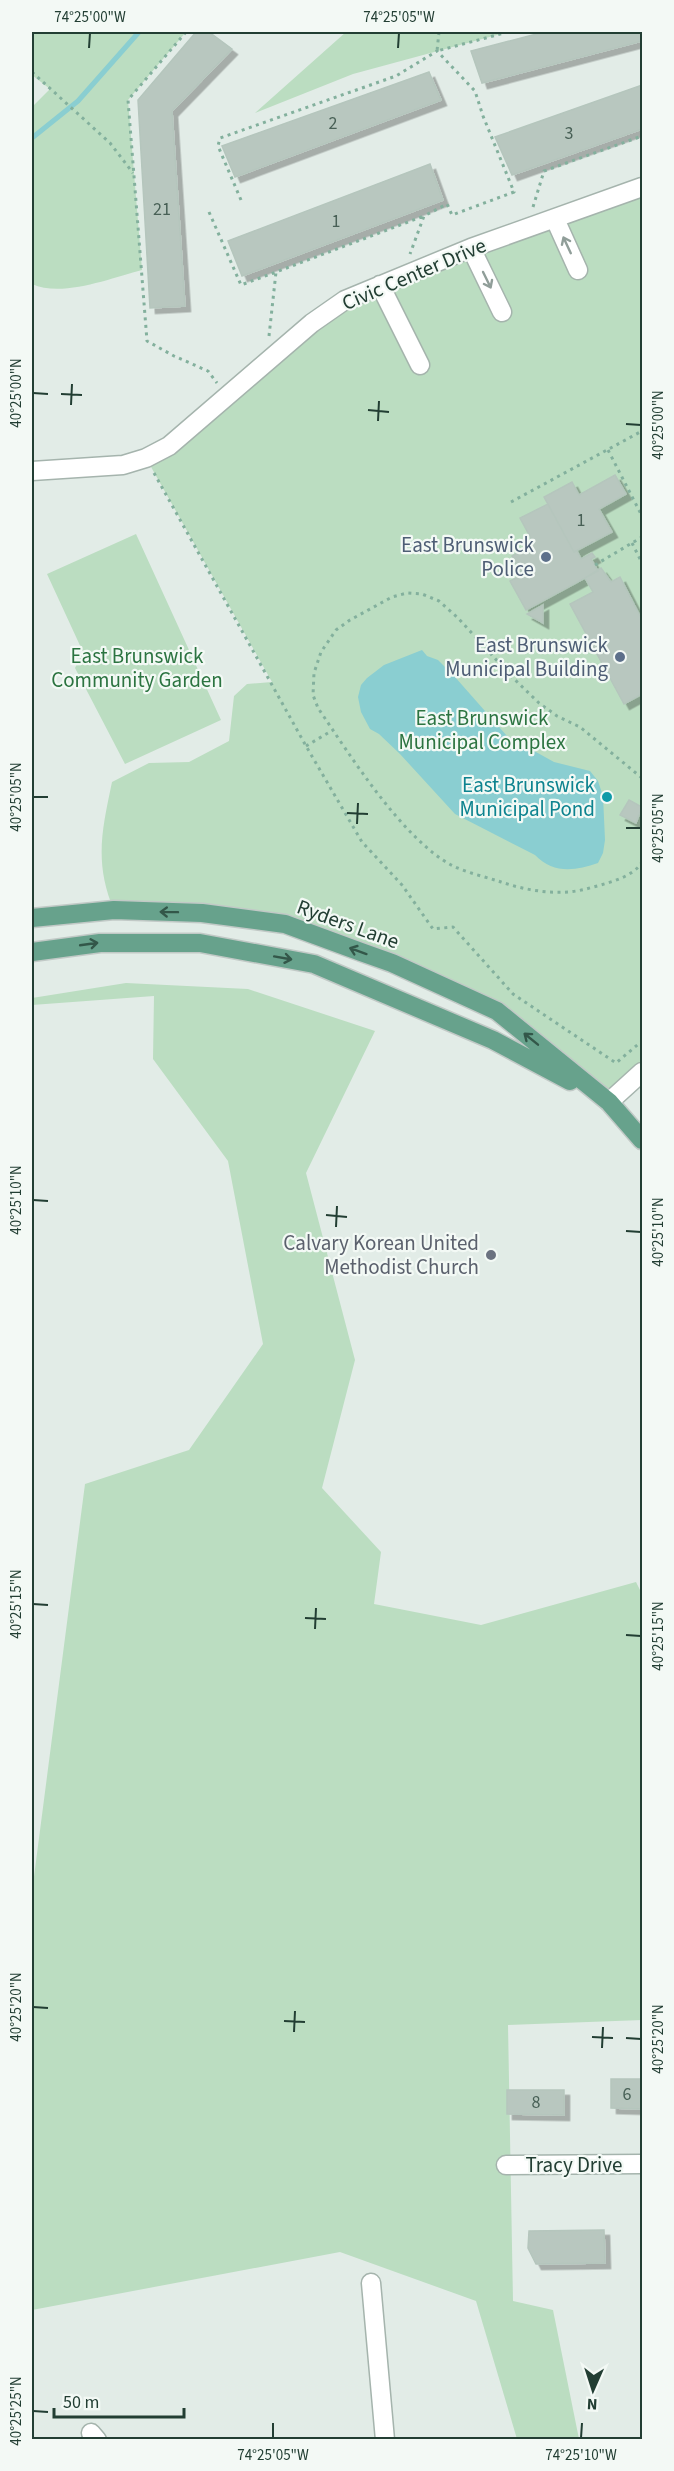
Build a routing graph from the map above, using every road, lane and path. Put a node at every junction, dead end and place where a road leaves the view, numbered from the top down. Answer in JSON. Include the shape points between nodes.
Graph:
{"nodes":[{"id":1,"x":186,"y":32,"type":"edge"},
{"id":2,"x":438,"y":32,"type":"edge"},
{"id":3,"x":508,"y":32,"type":"edge"},
{"id":4,"x":437,"y":51,"type":"junction"},
{"id":5,"x":32,"y":72,"type":"edge"},
{"id":6,"x":642,"y":136,"type":"edge"},
{"id":7,"x":134,"y":174,"type":"junction"},
{"id":8,"x":642,"y":187,"type":"edge"},
{"id":9,"x":241,"y":200,"type":"dead end"},
{"id":10,"x":209,"y":212,"type":"dead end"},
{"id":11,"x":424,"y":216,"type":"junction"},
{"id":12,"x":530,"y":217,"type":"dead end"},
{"id":13,"x":555,"y":219,"type":"junction"},
{"id":14,"x":471,"y":248,"type":"junction"},
{"id":15,"x":410,"y":255,"type":"dead end"},
{"id":16,"x":578,"y":270,"type":"dead end"},
{"id":17,"x":276,"y":272,"type":"junction"},
{"id":18,"x":380,"y":285,"type":"junction"},
{"id":19,"x":502,"y":312,"type":"dead end"},
{"id":20,"x":277,"y":336,"type":"dead end"},
{"id":21,"x":420,"y":365,"type":"dead end"},
{"id":22,"x":220,"y":387,"type":"dead end"},
{"id":23,"x":642,"y":430,"type":"edge"},
{"id":24,"x":608,"y":450,"type":"junction"},
{"id":25,"x":146,"y":458,"type":"junction"},
{"id":26,"x":32,"y":471,"type":"edge"},
{"id":27,"x":510,"y":502,"type":"dead end"},
{"id":28,"x":642,"y":516,"type":"edge"},
{"id":29,"x":642,"y":537,"type":"edge"},
{"id":30,"x":632,"y":543,"type":"junction"},
{"id":31,"x":642,"y":563,"type":"edge"},
{"id":32,"x":595,"y":565,"type":"dead end"},
{"id":33,"x":333,"y":730,"type":"junction"},
{"id":34,"x":306,"y":746,"type":"junction"},
{"id":35,"x":642,"y":778,"type":"edge"},
{"id":36,"x":642,"y":862,"type":"edge"},
{"id":37,"x":32,"y":918,"type":"edge"},
{"id":38,"x":32,"y":952,"type":"edge"},
{"id":39,"x":642,"y":1041,"type":"edge"},
{"id":40,"x":642,"y":1072,"type":"edge"},
{"id":41,"x":609,"y":1102,"type":"junction"},
{"id":42,"x":642,"y":1140,"type":"edge"},
{"id":43,"x":642,"y":2164,"type":"edge"},
{"id":44,"x":506,"y":2165,"type":"dead end"},
{"id":45,"x":371,"y":2283,"type":"dead end"},
{"id":46,"x":385,"y":2439,"type":"edge"}],
"edges":[{"from":1,"to":7,"type":"path","via":[[128,100]]},
{"from":2,"to":4,"type":"path"},
{"from":3,"to":4,"type":"path"},
{"from":4,"to":9,"type":"path","via":[[396,76],[220,138],[218,146]]},
{"from":4,"to":11,"type":"path","via":[[475,91],[514,192],[452,215],[447,204]]},
{"from":5,"to":7,"type":"path","via":[[110,143]]},
{"from":6,"to":12,"type":"path","via":[[544,171]]},
{"from":7,"to":22,"type":"path","via":[[147,341],[208,371]]},
{"from":8,"to":13,"type":"street","name":"Civic Center Drive"},
{"from":10,"to":17,"type":"path","via":[[241,285]]},
{"from":11,"to":15,"type":"path"},
{"from":11,"to":17,"type":"path"},
{"from":13,"to":14,"type":"street","name":"Civic Center Drive"},
{"from":16,"to":13,"type":"street","one_way":true},
{"from":14,"to":18,"type":"street","name":"Civic Center Drive"},
{"from":14,"to":19,"type":"street","one_way":true},
{"from":17,"to":20,"type":"path","via":[[268,344]]},
{"from":18,"to":21,"type":"street"},
{"from":18,"to":25,"type":"street","name":"Civic Center Drive","via":[[345,300],[312,323],[169,446]]},
{"from":23,"to":24,"type":"path"},
{"from":24,"to":27,"type":"path"},
{"from":24,"to":28,"type":"path"},
{"from":25,"to":26,"type":"street","name":"Civic Center Drive","via":[[123,465]]},
{"from":25,"to":34,"type":"path"},
{"from":29,"to":30,"type":"path"},
{"from":30,"to":31,"type":"path"},
{"from":30,"to":32,"type":"path"},
{"from":33,"to":34,"type":"path"},
{"from":33,"to":35,"type":"path","via":[[313,695],[314,673],[321,652],[336,630],[350,620],[392,597],[422,594],[439,601],[458,618],[539,703],[580,727]]},
{"from":33,"to":36,"type":"path","via":[[404,827],[455,866],[517,887],[565,892],[610,882],[638,869]]},
{"from":34,"to":39,"type":"path","via":[[362,842],[402,885],[433,929],[453,927],[513,994],[616,1063]]},
{"from":41,"to":37,"type":"main road","name":"Ryders Lane","one_way":true,"via":[[497,1011],[392,963],[285,924],[202,913],[125,911]]},
{"from":38,"to":41,"type":"main road","name":"Ryders Lane","one_way":true,"via":[[100,943],[200,944],[314,964],[493,1040]]},
{"from":40,"to":41,"type":"street"},
{"from":41,"to":42,"type":"main road","name":"Ryders Lane"},
{"from":43,"to":44,"type":"street","name":"Tracy Drive"},
{"from":45,"to":46,"type":"street"}]}
